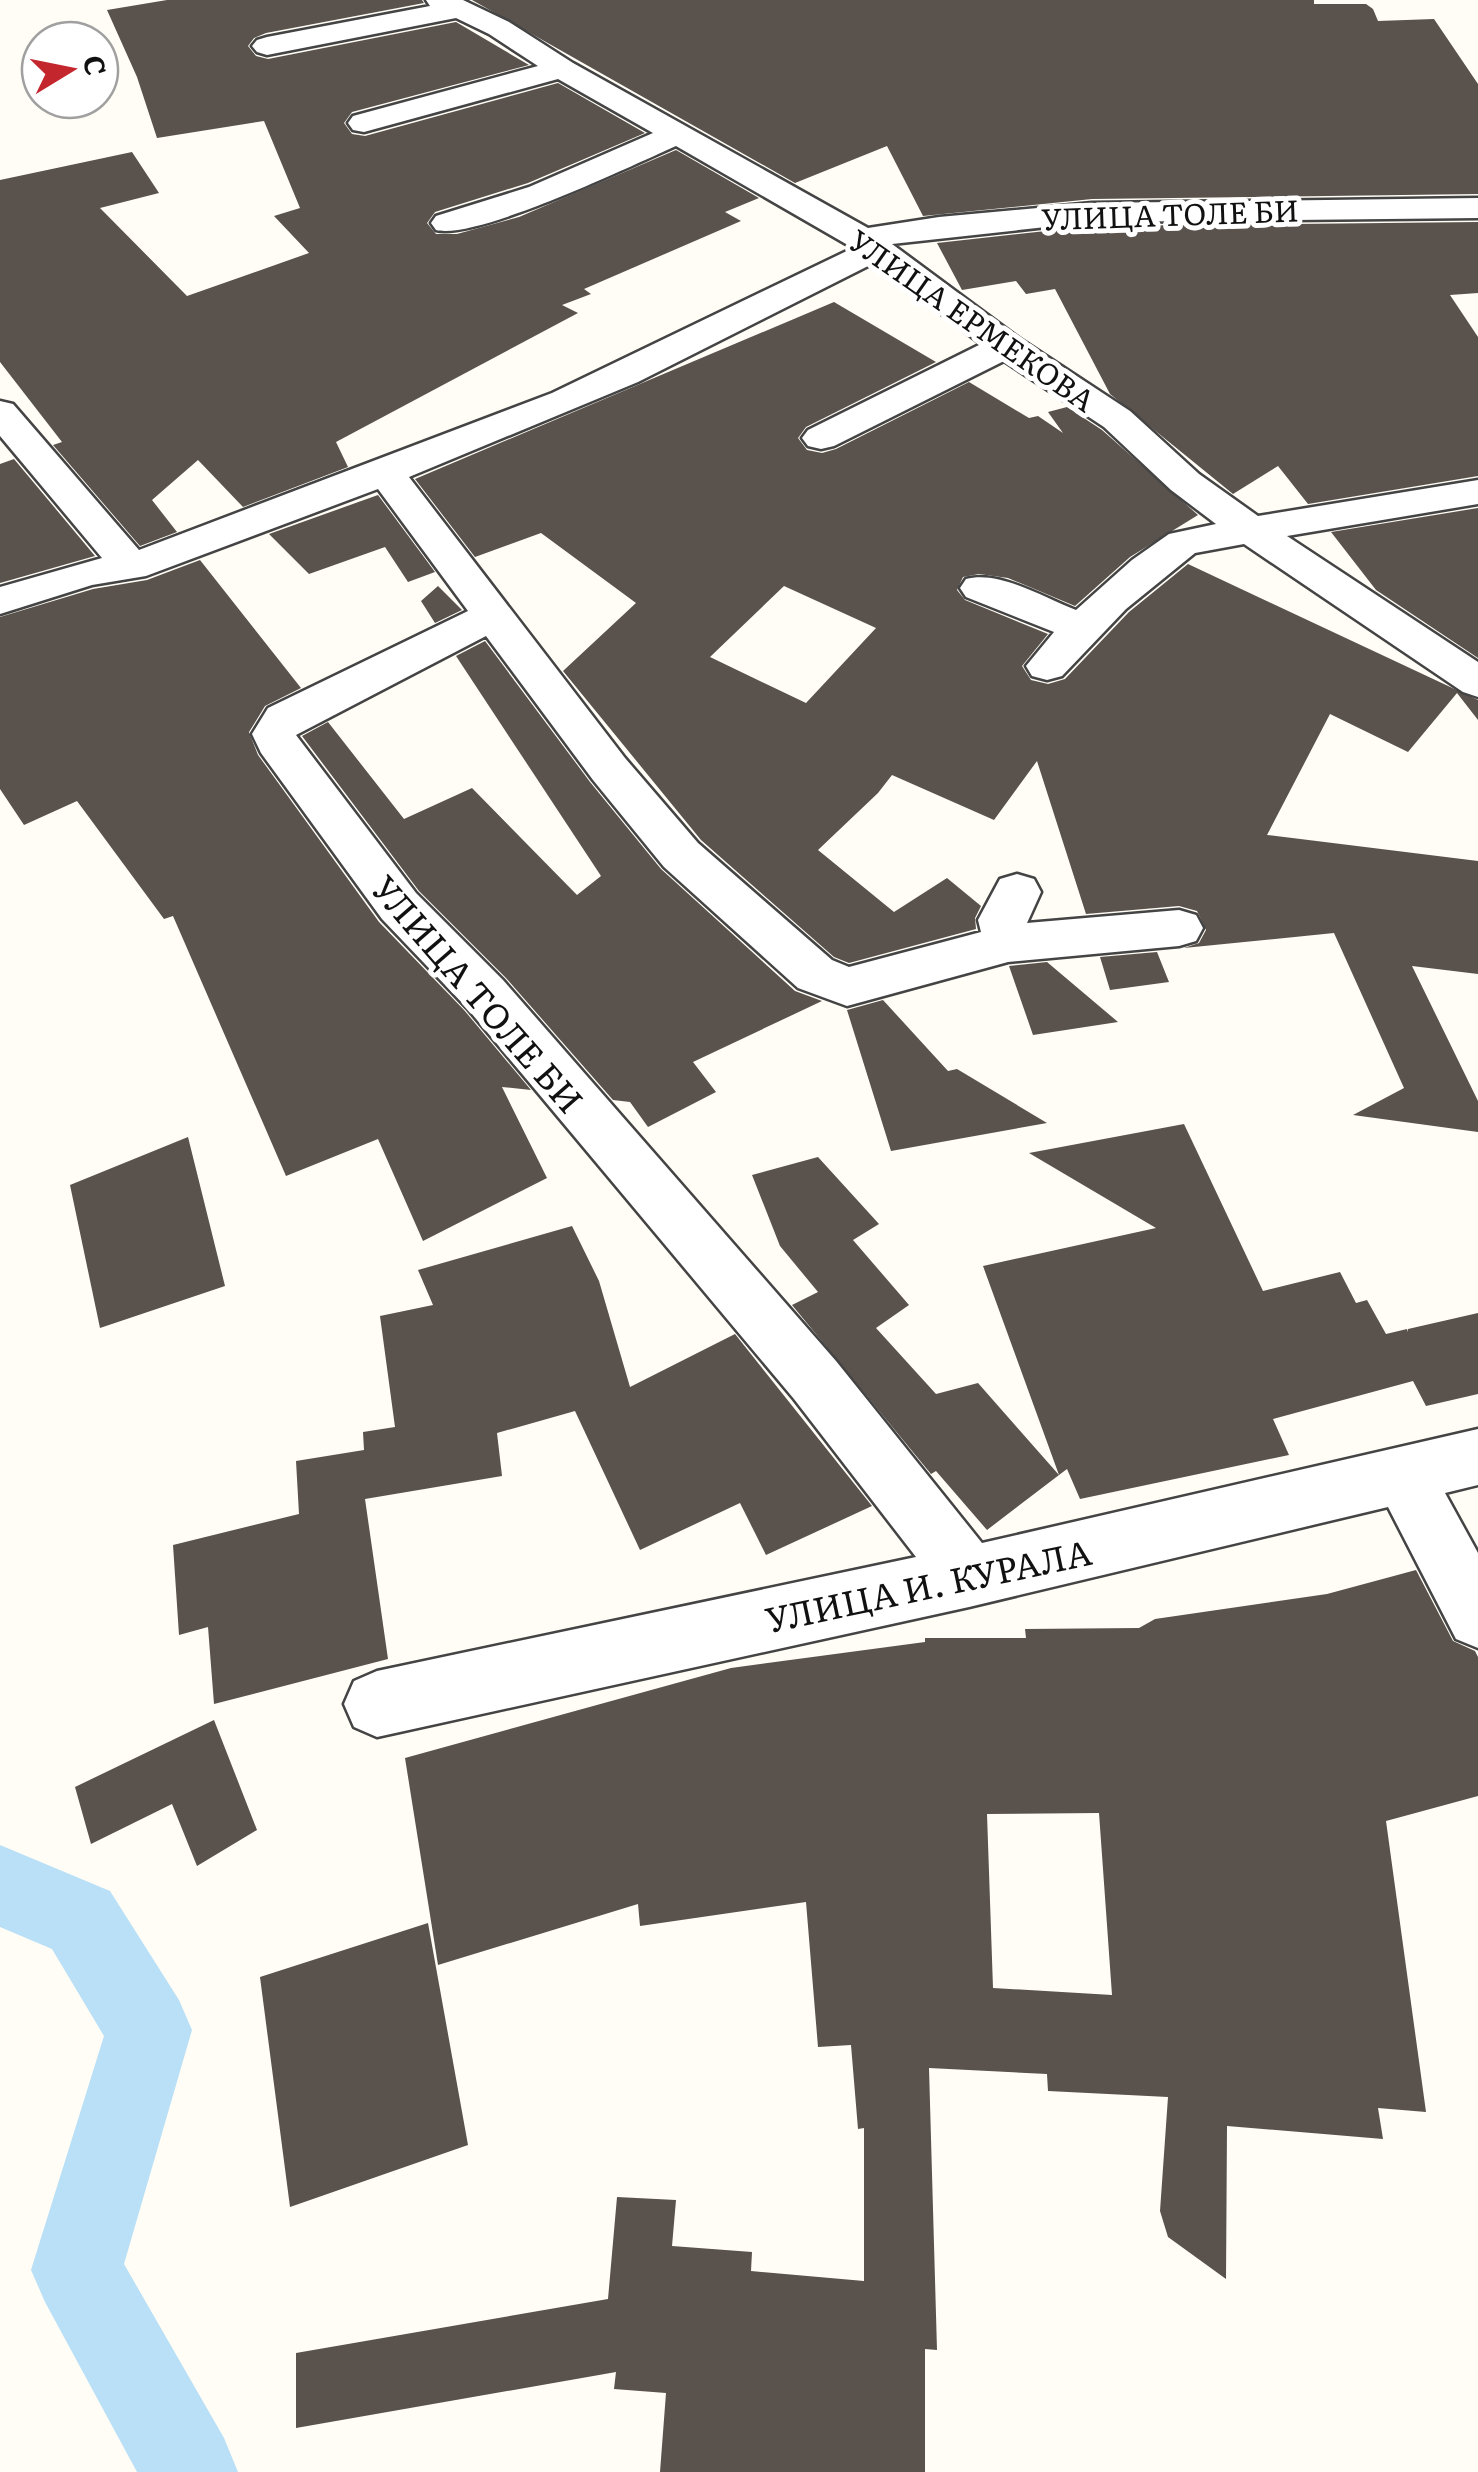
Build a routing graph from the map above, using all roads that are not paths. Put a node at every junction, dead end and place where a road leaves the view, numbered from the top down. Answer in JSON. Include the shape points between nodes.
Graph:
{"nodes":[{"id":1,"x":450,"y":4,"type":"edge"},
{"id":2,"x":267,"y":46,"type":"dead end"},
{"id":3,"x":562,"y":69,"type":"junction"},
{"id":4,"x":364,"y":123,"type":"dead end"},
{"id":5,"x":678,"y":134,"type":"junction"},
{"id":6,"x":1478,"y":208,"type":"edge"},
{"id":7,"x":448,"y":224,"type":"dead end"},
{"id":8,"x":869,"y":244,"type":"junction"},
{"id":9,"x":1006,"y":346,"type":"junction"},
{"id":10,"x":0,"y":412,"type":"edge"},
{"id":11,"x":821,"y":438,"type":"dead end"},
{"id":12,"x":385,"y":472,"type":"junction"},
{"id":13,"x":1478,"y":492,"type":"edge"},
{"id":14,"x":1249,"y":529,"type":"junction"},
{"id":15,"x":132,"y":567,"type":"junction"},
{"id":16,"x":982,"y":588,"type":"dead end"},
{"id":17,"x":0,"y":602,"type":"edge"},
{"id":18,"x":492,"y":616,"type":"junction"},
{"id":19,"x":1082,"y":628,"type":"junction"},
{"id":20,"x":1047,"y":666,"type":"dead end"},
{"id":21,"x":1478,"y":682,"type":"edge"},
{"id":22,"x":1017,"y":892,"type":"dead end"},
{"id":23,"x":1179,"y":928,"type":"dead end"},
{"id":24,"x":1008,"y":943,"type":"junction"},
{"id":25,"x":1478,"y":1457,"type":"edge"},
{"id":26,"x":1404,"y":1476,"type":"junction"},
{"id":27,"x":969,"y":1576,"type":"junction"},
{"id":28,"x":1478,"y":1617,"type":"edge"},
{"id":29,"x":377,"y":1704,"type":"dead end"}],
"edges":[{"from":1,"to":2,"type":"street"},
{"from":1,"to":3,"type":"street","name":"УЛИЦА ЕРМЕКОВА"},
{"from":3,"to":4,"type":"street"},
{"from":3,"to":5,"type":"street","name":"УЛИЦА ЕРМЕКОВА"},
{"from":5,"to":7,"type":"street","via":[[541,194]]},
{"from":5,"to":8,"type":"street","name":"УЛИЦА ЕРМЕКОВА"},
{"from":6,"to":8,"type":"street","name":"УЛИЦА ТОЛЕ БИ","via":[[1116,210],[928,227]]},
{"from":8,"to":9,"type":"street","name":"УЛИЦА ЕРМЕКОВА"},
{"from":8,"to":12,"type":"street","name":"УЛИЦА ТОЛЕ БИ","via":[[625,374]]},
{"from":9,"to":11,"type":"street"},
{"from":9,"to":14,"type":"street","name":"УЛИЦА ЕРМЕКОВА","via":[[1117,419]]},
{"from":10,"to":15,"type":"street"},
{"from":12,"to":15,"type":"street","name":"УЛИЦА ТОЛЕ БИ"},
{"from":12,"to":18,"type":"street"},
{"from":13,"to":14,"type":"street"},
{"from":14,"to":19,"type":"street","via":[[1183,542]]},
{"from":14,"to":21,"type":"street","name":"УЛИЦА ЕРМЕКОВА"},
{"from":15,"to":17,"type":"street","name":"УЛИЦА ТОЛЕ БИ","via":[[88,573]]},
{"from":16,"to":19,"type":"street"},
{"from":18,"to":24,"type":"street","via":[[681,855],[815,974],[847,987]]},
{"from":18,"to":27,"type":"street","name":"УЛИЦА ТОЛЕ БИ","via":[[284,718],[274,734],[282,752],[399,906],[484,994],[815,1380]]},
{"from":19,"to":20,"type":"street"},
{"from":22,"to":24,"type":"street","via":[[1002,920]]},
{"from":23,"to":24,"type":"street"},
{"from":25,"to":26,"type":"street","name":"УЛИЦА И. КУРАЛА"},
{"from":26,"to":27,"type":"street","name":"УЛИЦА И. КУРАЛА"},
{"from":26,"to":28,"type":"street"},
{"from":27,"to":29,"type":"street","name":"УЛИЦА И. КУРАЛА"}]}
